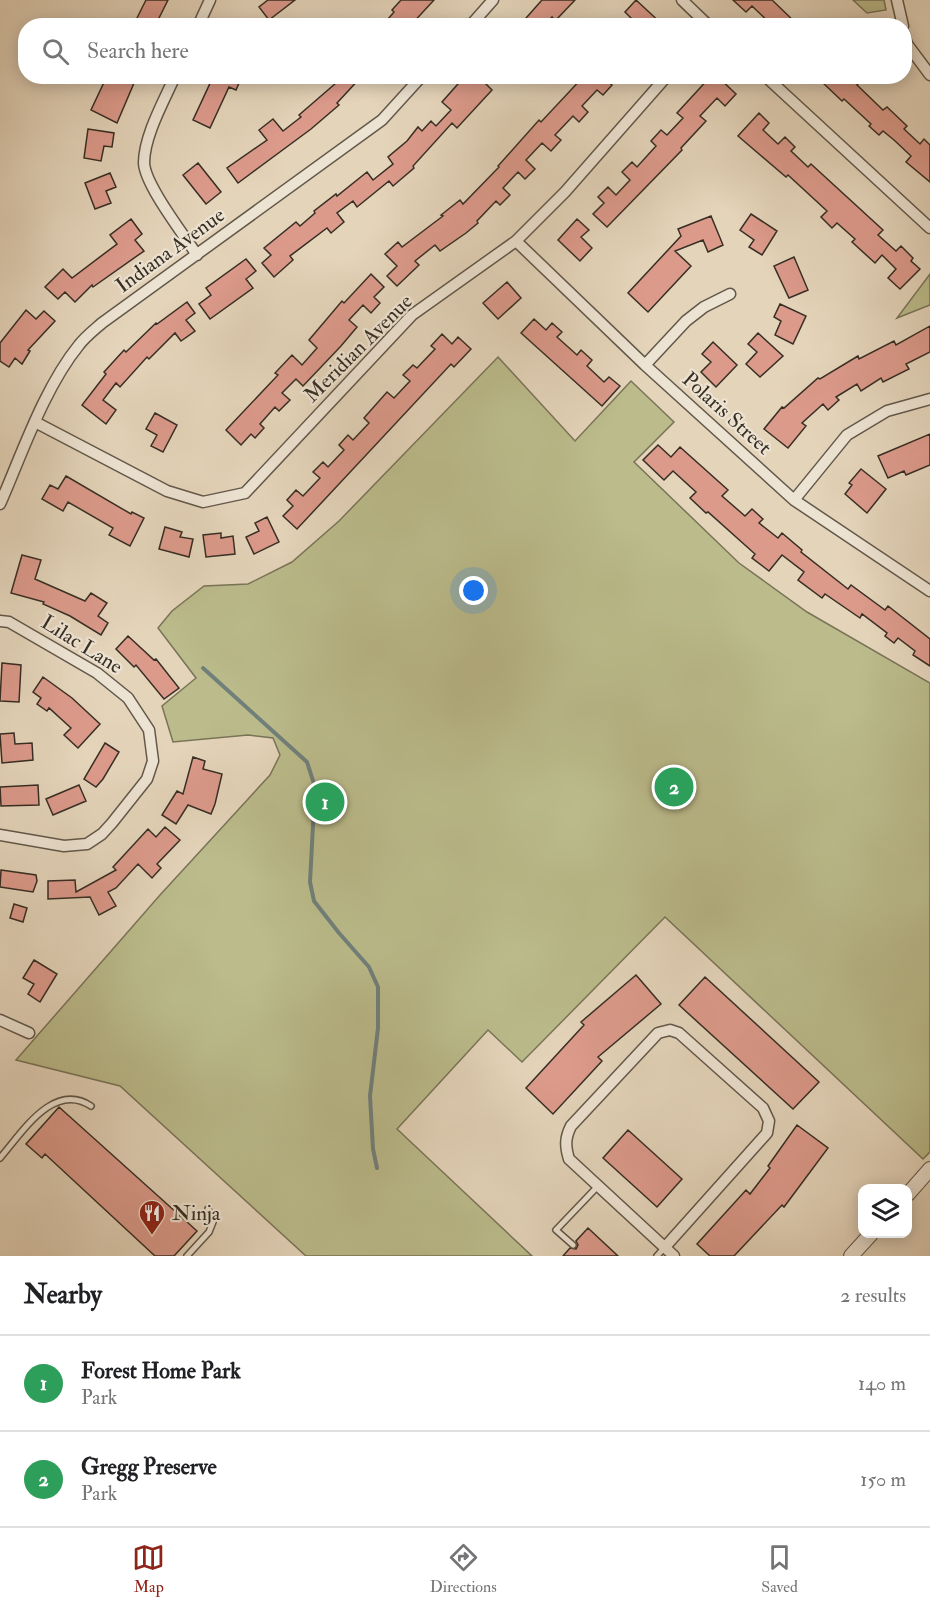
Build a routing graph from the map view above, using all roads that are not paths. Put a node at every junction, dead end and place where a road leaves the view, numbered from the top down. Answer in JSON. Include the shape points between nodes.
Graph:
{"nodes":[{"id":1,"x":210,"y":0,"type":"edge"},
{"id":2,"x":493,"y":0,"type":"edge"},
{"id":3,"x":682,"y":0,"type":"edge"},
{"id":4,"x":897,"y":0,"type":"edge"},
{"id":5,"x":202,"y":18,"type":"edge"},
{"id":6,"x":477,"y":18,"type":"edge"},
{"id":7,"x":701,"y":18,"type":"edge"},
{"id":8,"x":901,"y":18,"type":"edge"},
{"id":9,"x":912,"y":51,"type":"edge"},
{"id":10,"x":930,"y":75,"type":"edge"},
{"id":11,"x":171,"y":84,"type":"edge"},
{"id":12,"x":415,"y":84,"type":"edge"},
{"id":13,"x":660,"y":84,"type":"edge"},
{"id":14,"x":774,"y":84,"type":"edge"},
{"id":15,"x":930,"y":228,"type":"edge"},
{"id":16,"x":516,"y":242,"type":"junction"},
{"id":17,"x":197,"y":255,"type":"junction"},
{"id":18,"x":730,"y":294,"type":"dead end"},
{"id":19,"x":645,"y":365,"type":"junction"},
{"id":20,"x":930,"y":399,"type":"edge"},
{"id":21,"x":35,"y":422,"type":"junction"},
{"id":22,"x":794,"y":500,"type":"junction"},
{"id":23,"x":0,"y":504,"type":"edge"},
{"id":24,"x":930,"y":591,"type":"edge"},
{"id":25,"x":0,"y":621,"type":"edge"},
{"id":26,"x":0,"y":835,"type":"edge"},
{"id":27,"x":0,"y":1020,"type":"edge"},
{"id":28,"x":29,"y":1033,"type":"dead end"},
{"id":29,"x":91,"y":1106,"type":"dead end"},
{"id":30,"x":0,"y":1158,"type":"edge"},
{"id":31,"x":930,"y":1169,"type":"edge"},
{"id":32,"x":598,"y":1186,"type":"junction"},
{"id":33,"x":912,"y":1189,"type":"edge"},
{"id":34,"x":208,"y":1209,"type":"dead end"},
{"id":35,"x":867,"y":1238,"type":"edge"},
{"id":36,"x":573,"y":1245,"type":"dead end"},
{"id":37,"x":665,"y":1247,"type":"junction"},
{"id":38,"x":187,"y":1256,"type":"edge"},
{"id":39,"x":657,"y":1256,"type":"edge"},
{"id":40,"x":674,"y":1256,"type":"edge"},
{"id":41,"x":851,"y":1256,"type":"edge"}],
"edges":[{"from":1,"to":5,"type":"street"},
{"from":2,"to":6,"type":"street"},
{"from":3,"to":7,"type":"street"},
{"from":4,"to":8,"type":"street"},
{"from":9,"to":10,"type":"street"},
{"from":11,"to":17,"type":"street","via":[[151,129],[144,164],[155,193]]},
{"from":12,"to":17,"type":"street","name":"Indiana Avenue","via":[[382,120]]},
{"from":13,"to":16,"type":"street","name":"Meridian Avenue"},
{"from":14,"to":15,"type":"street"},
{"from":16,"to":19,"type":"street","name":"Polaris Street"},
{"from":16,"to":21,"type":"street","name":"Meridian Avenue","via":[[412,315],[245,493],[202,502],[167,491]]},
{"from":17,"to":21,"type":"street","name":"Indiana Avenue","via":[[102,323],[80,344],[62,369]]},
{"from":18,"to":19,"type":"street","via":[[687,321]]},
{"from":19,"to":22,"type":"street","name":"Polaris Street"},
{"from":20,"to":22,"type":"street","via":[[887,411],[847,435]]},
{"from":21,"to":23,"type":"street","name":"Indiana Avenue"},
{"from":22,"to":24,"type":"street","name":"Polaris Street"},
{"from":25,"to":26,"type":"street","name":"Lilac Lane","via":[[9,622],[88,668],[128,698],[149,730],[153,761],[147,779],[102,834],[87,844],[64,846]]},
{"from":27,"to":28,"type":"street"},
{"from":29,"to":30,"type":"lane","via":[[82,1101],[56,1101]]},
{"from":31,"to":33,"type":"street"},
{"from":32,"to":36,"type":"lane","via":[[556,1230]]},
{"from":32,"to":37,"type":"street"},
{"from":32,"to":37,"type":"street","via":[[569,1159],[566,1137],[571,1126],[658,1033],[679,1033],[763,1108],[768,1120],[767,1134]]},
{"from":34,"to":38,"type":"lane","via":[[213,1222],[209,1232]]},
{"from":35,"to":41,"type":"street"},
{"from":37,"to":39,"type":"lane"},
{"from":37,"to":40,"type":"street"}]}
